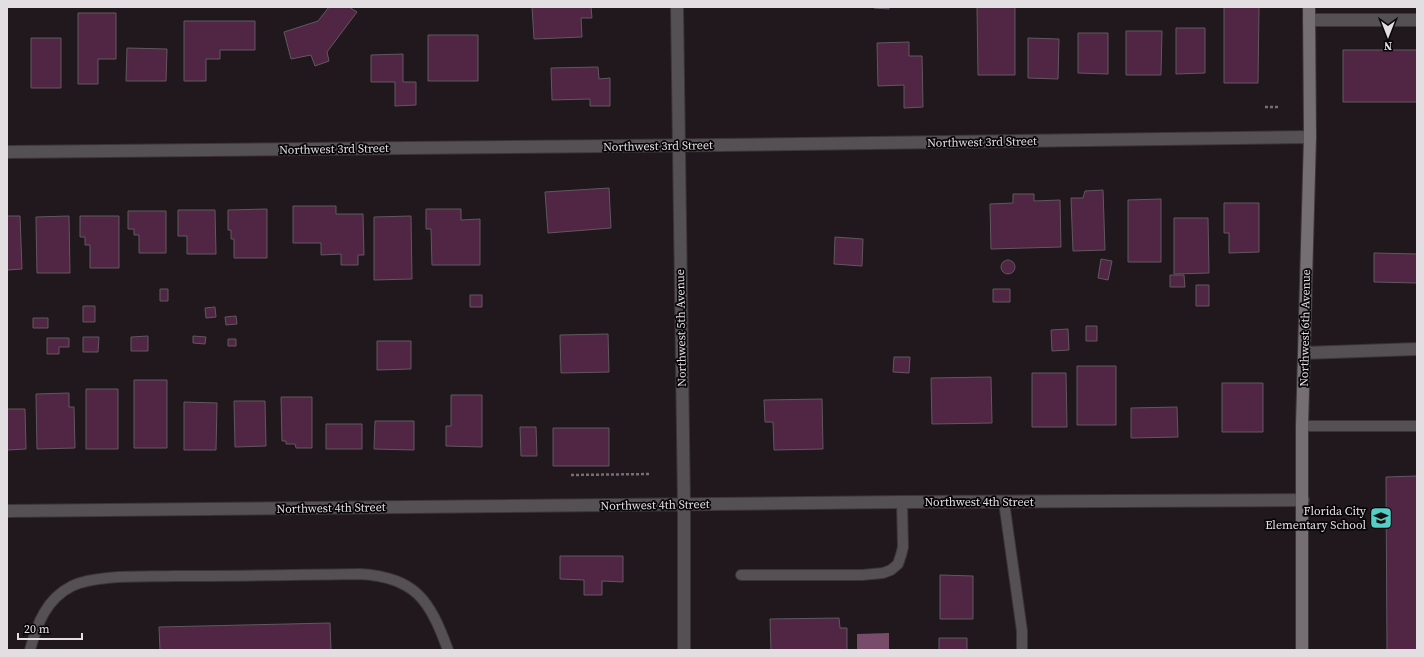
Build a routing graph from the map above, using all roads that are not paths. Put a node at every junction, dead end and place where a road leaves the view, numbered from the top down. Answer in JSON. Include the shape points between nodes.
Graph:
{"nodes":[{"id":1,"x":676,"y":7,"type":"edge"},
{"id":2,"x":1309,"y":7,"type":"edge"},
{"id":3,"x":1309,"y":20,"type":"junction"},
{"id":4,"x":1417,"y":20,"type":"edge"},
{"id":5,"x":1310,"y":137,"type":"junction"},
{"id":6,"x":678,"y":145,"type":"junction"},
{"id":7,"x":7,"y":152,"type":"edge"},
{"id":8,"x":1417,"y":349,"type":"edge"},
{"id":9,"x":1304,"y":353,"type":"junction"},
{"id":10,"x":1302,"y":426,"type":"junction"},
{"id":11,"x":1417,"y":426,"type":"edge"},
{"id":12,"x":1302,"y":500,"type":"junction"},
{"id":13,"x":902,"y":502,"type":"junction"},
{"id":14,"x":1004,"y":502,"type":"junction"},
{"id":15,"x":684,"y":505,"type":"junction"},
{"id":16,"x":7,"y":511,"type":"edge"},
{"id":17,"x":741,"y":575,"type":"dead end"},
{"id":18,"x":30,"y":650,"type":"edge"},
{"id":19,"x":448,"y":650,"type":"edge"},
{"id":20,"x":684,"y":650,"type":"edge"},
{"id":21,"x":1022,"y":650,"type":"edge"},
{"id":22,"x":1302,"y":650,"type":"edge"}],
"edges":[{"from":1,"to":6,"type":"street","name":"Northwest 5th Avenue"},
{"from":2,"to":3,"type":"street","name":"Northwest 6th Avenue"},
{"from":3,"to":4,"type":"street"},
{"from":3,"to":5,"type":"street","name":"Northwest 6th Avenue"},
{"from":5,"to":6,"type":"street","name":"Northwest 3rd Street"},
{"from":5,"to":9,"type":"street","name":"Northwest 6th Avenue"},
{"from":6,"to":7,"type":"street","name":"Northwest 3rd Street"},
{"from":6,"to":15,"type":"street","name":"Northwest 5th Avenue"},
{"from":8,"to":9,"type":"street"},
{"from":9,"to":10,"type":"street","name":"Northwest 6th Avenue"},
{"from":10,"to":11,"type":"lane"},
{"from":10,"to":12,"type":"street","name":"Northwest 6th Avenue"},
{"from":12,"to":14,"type":"street","name":"Northwest 4th Street"},
{"from":12,"to":22,"type":"street","name":"Northwest 6th Avenue"},
{"from":13,"to":14,"type":"street","name":"Northwest 4th Street"},
{"from":13,"to":15,"type":"street","name":"Northwest 4th Street"},
{"from":13,"to":17,"type":"lane","via":[[902,551],[898,564],[891,570],[862,576]]},
{"from":14,"to":21,"type":"lane","via":[[1022,631]]},
{"from":15,"to":16,"type":"street","name":"Northwest 4th Street"},
{"from":15,"to":20,"type":"street","name":"Northwest 5th Avenue"},
{"from":18,"to":19,"type":"lane","via":[[39,620],[49,605],[72,586],[89,580],[360,574],[393,579],[417,594],[429,607]]}]}
